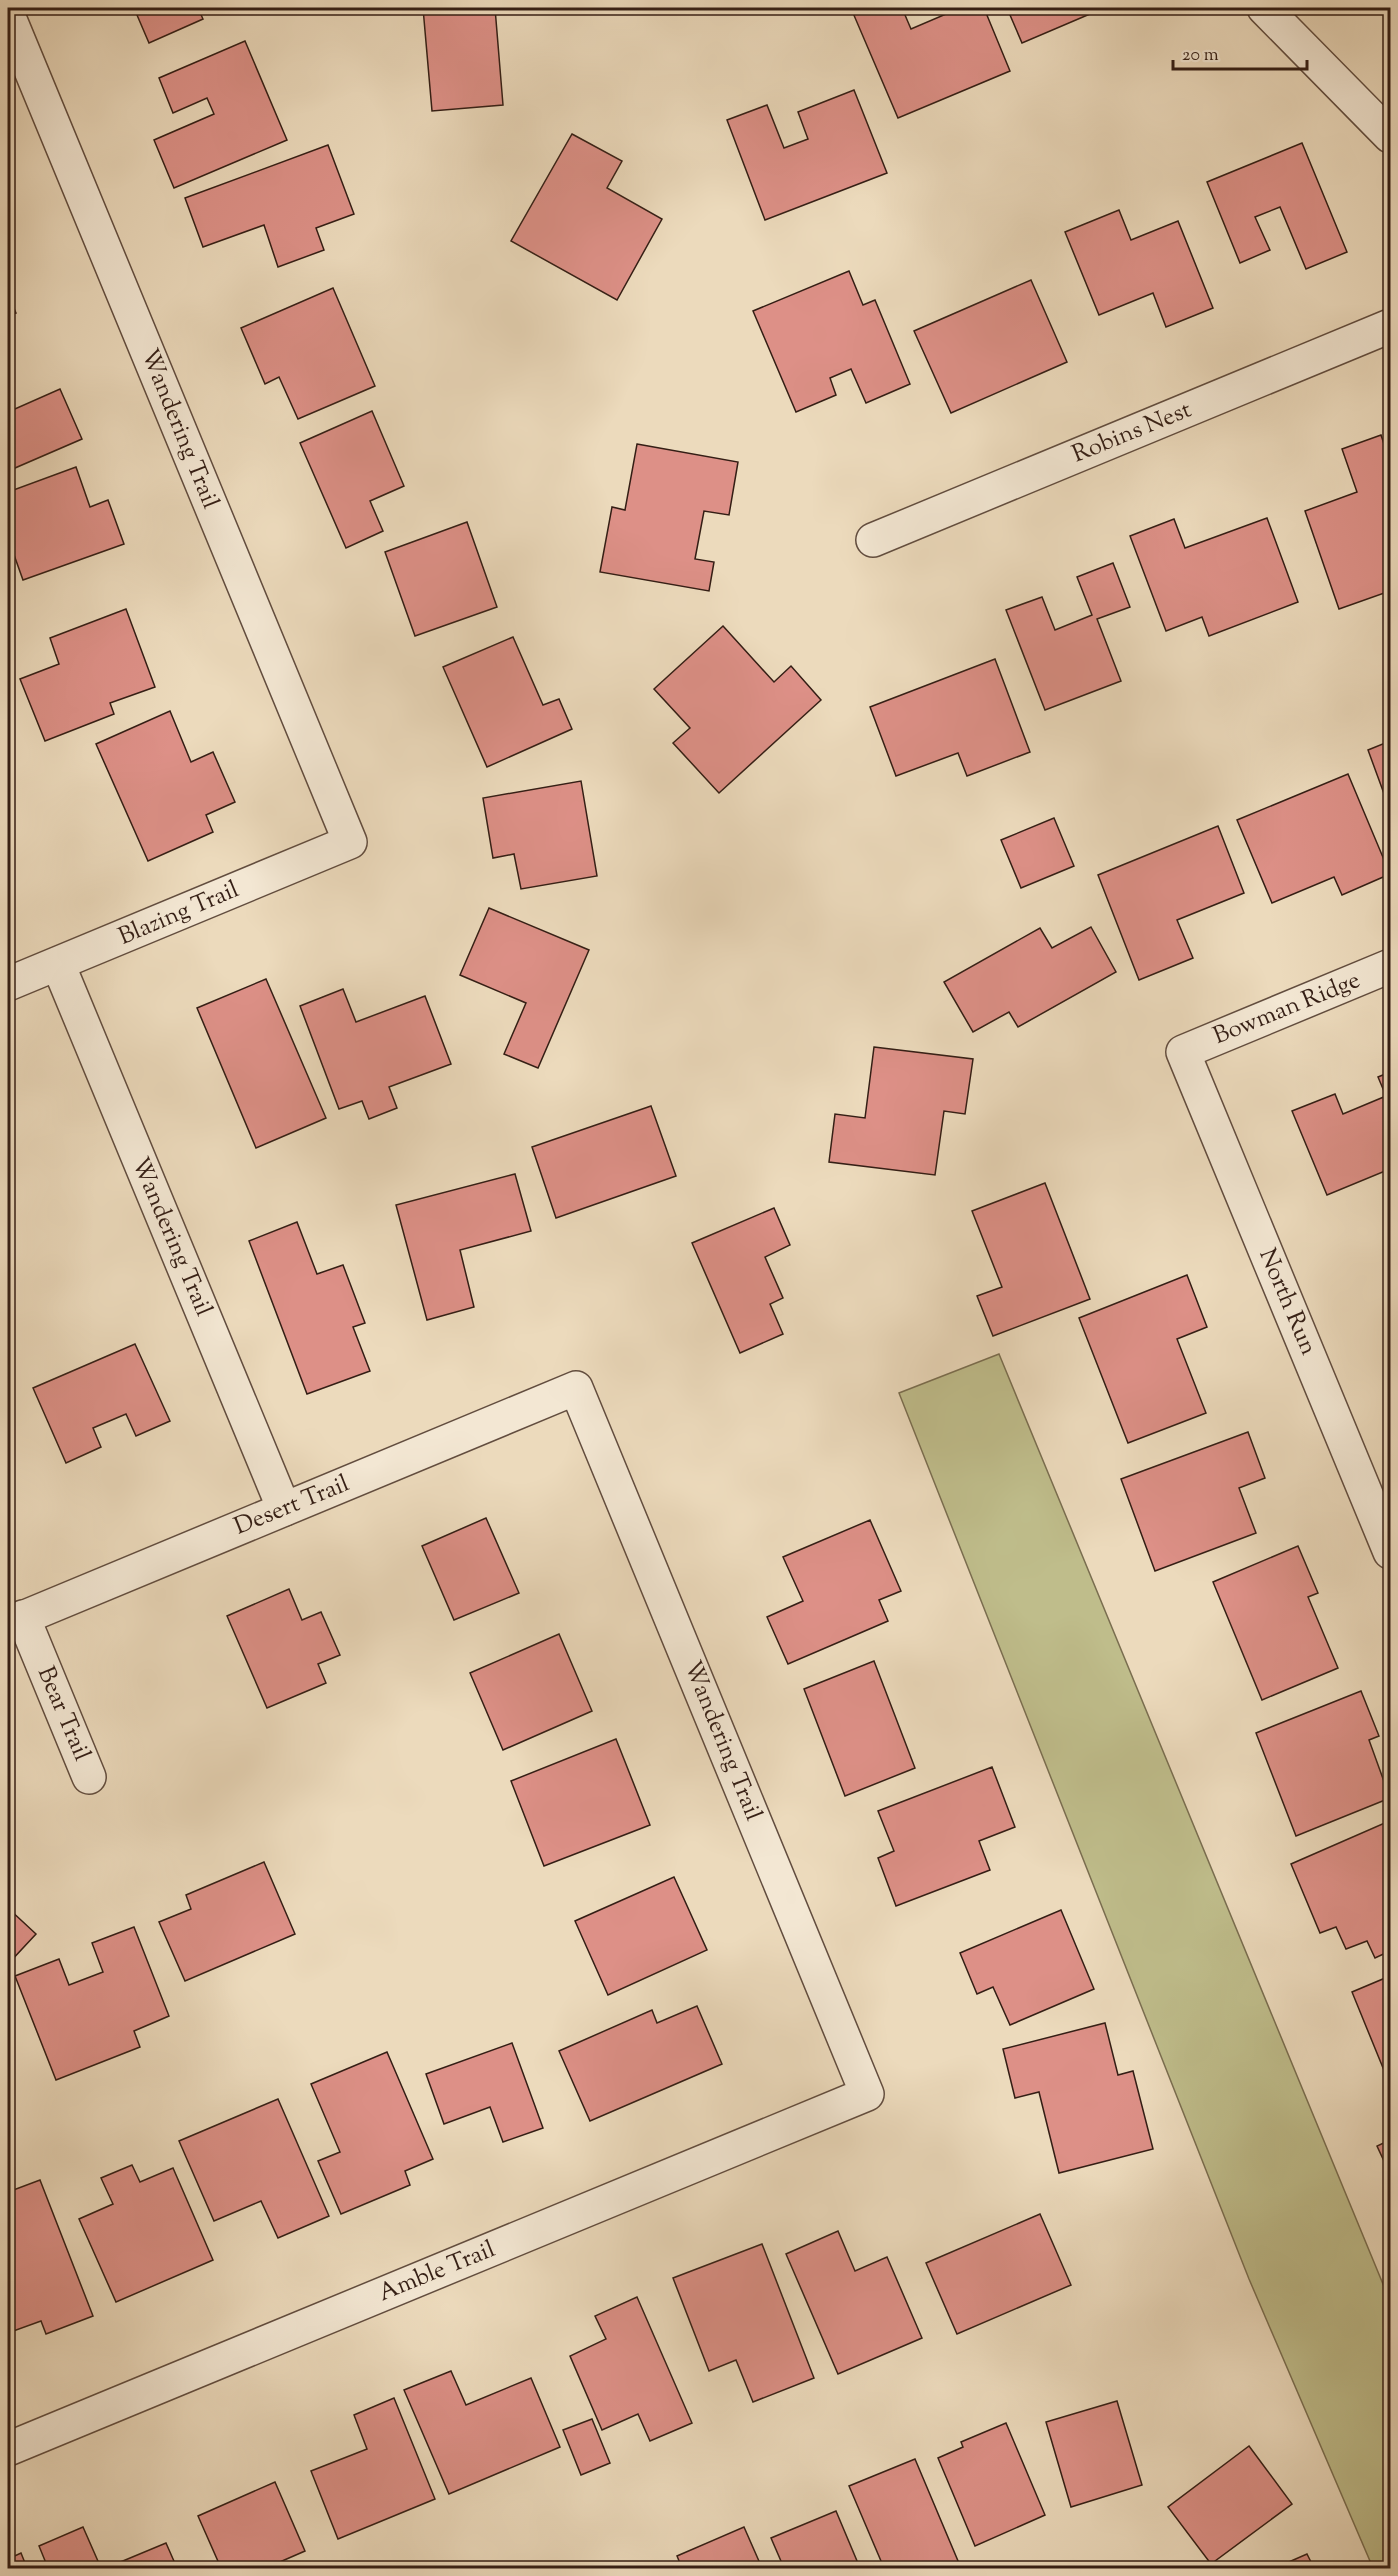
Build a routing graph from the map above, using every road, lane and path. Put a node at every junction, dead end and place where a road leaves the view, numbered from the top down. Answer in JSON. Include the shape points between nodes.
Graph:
{"nodes":[{"id":1,"x":1264,"y":8,"type":"edge"},
{"id":2,"x":8,"y":15,"type":"edge"},
{"id":3,"x":1390,"y":136,"type":"edge"},
{"id":4,"x":1390,"y":326,"type":"edge"},
{"id":5,"x":873,"y":540,"type":"dead end"},
{"id":6,"x":350,"y":843,"type":"joint"},
{"id":7,"x":58,"y":964,"type":"junction"},
{"id":8,"x":1390,"y":966,"type":"edge"},
{"id":9,"x":8,"y":984,"type":"edge"},
{"id":10,"x":1183,"y":1052,"type":"joint"},
{"id":11,"x":576,"y":1388,"type":"joint"},
{"id":12,"x":284,"y":1509,"type":"junction"},
{"id":13,"x":1390,"y":1552,"type":"edge"},
{"id":14,"x":15,"y":1620,"type":"edge"},
{"id":15,"x":89,"y":1777,"type":"dead end"},
{"id":16,"x":867,"y":2094,"type":"joint"},
{"id":17,"x":8,"y":2449,"type":"edge"}],
"edges":[{"from":1,"to":3,"type":"street"},
{"from":2,"to":6,"type":"street","name":"Wandering Trail"},
{"from":4,"to":5,"type":"street","name":"Robins Nest"},
{"from":6,"to":7,"type":"street","name":"Blazing Trail"},
{"from":7,"to":9,"type":"street","name":"Blazing Trail"},
{"from":7,"to":12,"type":"street","name":"Wandering Trail"},
{"from":8,"to":10,"type":"street","name":"Bowman Ridge"},
{"from":10,"to":13,"type":"street","name":"North Run"},
{"from":11,"to":12,"type":"street","name":"Desert Trail"},
{"from":11,"to":16,"type":"street","name":"Wandering Trail"},
{"from":12,"to":14,"type":"street","name":"Desert Trail"},
{"from":14,"to":15,"type":"street","name":"Bear Trail"},
{"from":16,"to":17,"type":"street","name":"Amble Trail"}]}
